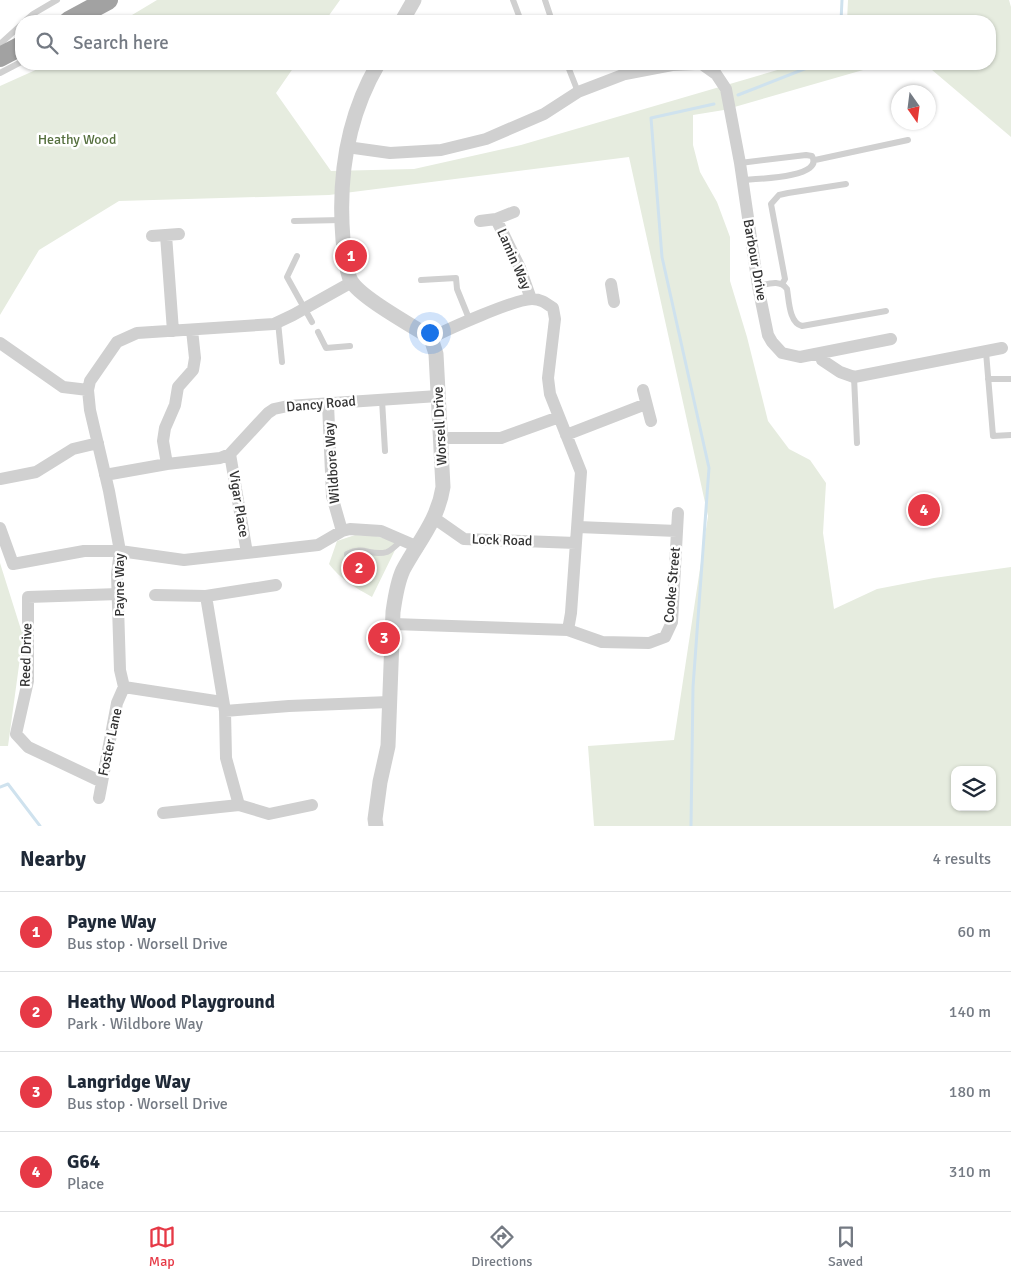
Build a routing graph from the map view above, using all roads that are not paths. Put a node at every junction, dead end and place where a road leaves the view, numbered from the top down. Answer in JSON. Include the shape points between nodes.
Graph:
{"nodes":[{"id":1,"x":57,"y":0,"type":"edge"},
{"id":2,"x":108,"y":0,"type":"edge"},
{"id":3,"x":414,"y":0,"type":"edge"},
{"id":4,"x":513,"y":0,"type":"edge"},
{"id":5,"x":545,"y":0,"type":"edge"},
{"id":6,"x":32,"y":15,"type":"edge"},
{"id":7,"x":80,"y":15,"type":"edge"},
{"id":8,"x":405,"y":15,"type":"edge"},
{"id":9,"x":519,"y":15,"type":"edge"},
{"id":10,"x":550,"y":15,"type":"edge"},
{"id":11,"x":15,"y":30,"type":"edge"},
{"id":12,"x":0,"y":44,"type":"edge"},
{"id":13,"x":15,"y":49,"type":"edge"},
{"id":14,"x":0,"y":57,"type":"edge"},
{"id":15,"x":15,"y":65,"type":"edge"},
{"id":16,"x":375,"y":70,"type":"edge"},
{"id":17,"x":569,"y":70,"type":"edge"},
{"id":18,"x":646,"y":70,"type":"edge"},
{"id":19,"x":710,"y":70,"type":"edge"},
{"id":20,"x":0,"y":73,"type":"edge"},
{"id":21,"x":578,"y":92,"type":"junction"},
{"id":22,"x":908,"y":140,"type":"dead end"},
{"id":23,"x":347,"y":147,"type":"junction"},
{"id":24,"x":815,"y":160,"type":"junction"},
{"id":25,"x":740,"y":163,"type":"junction"},
{"id":26,"x":741,"y":180,"type":"junction"},
{"id":27,"x":846,"y":184,"type":"dead end"},
{"id":28,"x":514,"y":212,"type":"dead end"},
{"id":29,"x":496,"y":219,"type":"junction"},
{"id":30,"x":342,"y":220,"type":"junction"},
{"id":31,"x":294,"y":221,"type":"dead end"},
{"id":32,"x":480,"y":221,"type":"dead end"},
{"id":33,"x":179,"y":234,"type":"dead end"},
{"id":34,"x":166,"y":235,"type":"junction"},
{"id":35,"x":152,"y":236,"type":"dead end"},
{"id":36,"x":297,"y":256,"type":"dead end"},
{"id":37,"x":421,"y":280,"type":"dead end"},
{"id":38,"x":352,"y":282,"type":"junction"},
{"id":39,"x":611,"y":284,"type":"dead end"},
{"id":40,"x":782,"y":284,"type":"junction"},
{"id":41,"x":758,"y":286,"type":"junction"},
{"id":42,"x":531,"y":299,"type":"junction"},
{"id":43,"x":614,"y":302,"type":"dead end"},
{"id":44,"x":304,"y":308,"type":"junction"},
{"id":45,"x":886,"y":311,"type":"dead end"},
{"id":46,"x":470,"y":321,"type":"junction"},
{"id":47,"x":278,"y":322,"type":"junction"},
{"id":48,"x":312,"y":322,"type":"dead end"},
{"id":49,"x":192,"y":330,"type":"junction"},
{"id":50,"x":173,"y":331,"type":"junction"},
{"id":51,"x":318,"y":332,"type":"dead end"},
{"id":52,"x":431,"y":338,"type":"junction"},
{"id":53,"x":2,"y":340,"type":"edge"},
{"id":54,"x":891,"y":340,"type":"dead end"},
{"id":55,"x":350,"y":346,"type":"dead end"},
{"id":56,"x":1002,"y":348,"type":"dead end"},
{"id":57,"x":986,"y":352,"type":"junction"},
{"id":58,"x":820,"y":353,"type":"junction"},
{"id":59,"x":282,"y":362,"type":"dead end"},
{"id":60,"x":854,"y":377,"type":"junction"},
{"id":61,"x":988,"y":379,"type":"junction"},
{"id":62,"x":1011,"y":379,"type":"edge"},
{"id":63,"x":88,"y":390,"type":"junction"},
{"id":64,"x":643,"y":390,"type":"dead end"},
{"id":65,"x":438,"y":396,"type":"junction"},
{"id":66,"x":382,"y":400,"type":"junction"},
{"id":67,"x":328,"y":404,"type":"junction"},
{"id":68,"x":646,"y":404,"type":"junction"},
{"id":69,"x":559,"y":417,"type":"junction"},
{"id":70,"x":651,"y":421,"type":"dead end"},
{"id":71,"x":566,"y":435,"type":"junction"},
{"id":72,"x":1011,"y":435,"type":"edge"},
{"id":73,"x":441,"y":438,"type":"junction"},
{"id":74,"x":98,"y":443,"type":"junction"},
{"id":75,"x":858,"y":443,"type":"dead end"},
{"id":76,"x":385,"y":451,"type":"dead end"},
{"id":77,"x":230,"y":454,"type":"junction"},
{"id":78,"x":167,"y":464,"type":"junction"},
{"id":79,"x":106,"y":475,"type":"junction"},
{"id":80,"x":0,"y":479,"type":"edge"},
{"id":81,"x":678,"y":513,"type":"dead end"},
{"id":82,"x":434,"y":518,"type":"junction"},
{"id":83,"x":578,"y":527,"type":"junction"},
{"id":84,"x":0,"y":528,"type":"edge"},
{"id":85,"x":677,"y":531,"type":"junction"},
{"id":86,"x":342,"y":532,"type":"junction"},
{"id":87,"x":403,"y":539,"type":"junction"},
{"id":88,"x":576,"y":543,"type":"junction"},
{"id":89,"x":418,"y":547,"type":"junction"},
{"id":90,"x":120,"y":551,"type":"junction"},
{"id":91,"x":247,"y":553,"type":"junction"},
{"id":92,"x":367,"y":574,"type":"dead end"},
{"id":93,"x":276,"y":585,"type":"dead end"},
{"id":94,"x":119,"y":594,"type":"junction"},
{"id":95,"x":155,"y":595,"type":"dead end"},
{"id":96,"x":206,"y":596,"type":"junction"},
{"id":97,"x":393,"y":624,"type":"junction"},
{"id":98,"x":568,"y":630,"type":"junction"},
{"id":99,"x":124,"y":687,"type":"junction"},
{"id":100,"x":390,"y":702,"type":"junction"},
{"id":101,"x":223,"y":704,"type":"junction"},
{"id":102,"x":102,"y":782,"type":"junction"},
{"id":103,"x":99,"y":798,"type":"dead end"},
{"id":104,"x":238,"y":805,"type":"junction"},
{"id":105,"x":312,"y":805,"type":"dead end"},
{"id":106,"x":163,"y":813,"type":"dead end"},
{"id":107,"x":376,"y":826,"type":"edge"}],
"edges":[{"from":1,"to":6,"type":"lane"},
{"from":2,"to":7,"type":"highway"},
{"from":3,"to":8,"type":"street"},
{"from":4,"to":9,"type":"lane"},
{"from":5,"to":10,"type":"lane"},
{"from":11,"to":12,"type":"lane"},
{"from":13,"to":14,"type":"highway"},
{"from":15,"to":20,"type":"lane"},
{"from":16,"to":23,"type":"street","via":[[360,99]]},
{"from":17,"to":21,"type":"lane"},
{"from":18,"to":21,"type":"street","via":[[625,74]]},
{"from":19,"to":25,"type":"street","name":"Barbour Drive","via":[[726,89]]},
{"from":21,"to":23,"type":"street","via":[[544,114],[486,139],[440,150],[390,154]]},
{"from":22,"to":24,"type":"lane"},
{"from":23,"to":30,"type":"street","via":[[342,182]]},
{"from":24,"to":25,"type":"lane","via":[[806,155]]},
{"from":24,"to":26,"type":"lane","via":[[810,169],[803,172]]},
{"from":25,"to":26,"type":"street","name":"Barbour Drive"},
{"from":26,"to":41,"type":"street","name":"Barbour Drive"},
{"from":27,"to":40,"type":"lane","via":[[788,193],[772,204],[785,280]]},
{"from":28,"to":29,"type":"street","name":"Lamin Way"},
{"from":29,"to":32,"type":"street","name":"Lamin Way"},
{"from":29,"to":42,"type":"street","name":"Lamin Way"},
{"from":30,"to":31,"type":"lane"},
{"from":30,"to":38,"type":"street","via":[[346,264]]},
{"from":33,"to":34,"type":"street"},
{"from":34,"to":35,"type":"street"},
{"from":34,"to":50,"type":"street"},
{"from":36,"to":44,"type":"lane","via":[[287,277]]},
{"from":37,"to":46,"type":"lane","via":[[456,278]]},
{"from":38,"to":44,"type":"street"},
{"from":38,"to":52,"type":"street","via":[[369,298]]},
{"from":39,"to":43,"type":"street"},
{"from":40,"to":41,"type":"lane"},
{"from":40,"to":45,"type":"lane","via":[[787,289],[797,325]]},
{"from":41,"to":58,"type":"street","name":"Barbour Drive","via":[[772,342],[789,355],[800,357]]},
{"from":42,"to":46,"type":"street"},
{"from":42,"to":69,"type":"street","via":[[543,301],[553,308],[555,319],[548,378]]},
{"from":44,"to":47,"type":"street"},
{"from":44,"to":48,"type":"lane"},
{"from":46,"to":52,"type":"street"},
{"from":47,"to":49,"type":"street"},
{"from":47,"to":59,"type":"lane"},
{"from":49,"to":50,"type":"street"},
{"from":49,"to":78,"type":"street","via":[[193,370],[178,387],[175,406],[164,428],[162,441]]},
{"from":50,"to":63,"type":"street","via":[[137,333],[117,342],[90,380]]},
{"from":51,"to":55,"type":"lane","via":[[326,348]]},
{"from":52,"to":65,"type":"street","name":"Worsell Drive","via":[[436,354]]},
{"from":53,"to":63,"type":"street","via":[[63,387]]},
{"from":54,"to":58,"type":"street","name":"Barbour Drive"},
{"from":56,"to":57,"type":"street"},
{"from":57,"to":60,"type":"street"},
{"from":57,"to":61,"type":"lane"},
{"from":58,"to":60,"type":"street","via":[[822,360]]},
{"from":60,"to":75,"type":"lane"},
{"from":61,"to":62,"type":"lane"},
{"from":61,"to":72,"type":"lane","via":[[993,436]]},
{"from":63,"to":74,"type":"street","name":"Payne Way"},
{"from":64,"to":68,"type":"street"},
{"from":65,"to":66,"type":"street","name":"Dancy Road"},
{"from":65,"to":73,"type":"street","name":"Worsell Drive"},
{"from":66,"to":67,"type":"street","name":"Dancy Road"},
{"from":66,"to":76,"type":"lane"},
{"from":67,"to":77,"type":"street","name":"Dancy Road","via":[[274,409]]},
{"from":67,"to":86,"type":"street","name":"Wildbore Way","via":[[332,496]]},
{"from":68,"to":70,"type":"street"},
{"from":68,"to":71,"type":"street"},
{"from":69,"to":71,"type":"street"},
{"from":69,"to":73,"type":"street","via":[[501,438]]},
{"from":71,"to":83,"type":"street","via":[[581,472]]},
{"from":73,"to":82,"type":"street","name":"Worsell Drive","via":[[443,487]]},
{"from":74,"to":79,"type":"street","name":"Payne Way"},
{"from":74,"to":80,"type":"street","via":[[73,449],[36,472]]},
{"from":77,"to":78,"type":"street"},
{"from":77,"to":91,"type":"street","name":"Vigar Place"},
{"from":78,"to":79,"type":"street"},
{"from":79,"to":90,"type":"street","name":"Payne Way"},
{"from":81,"to":85,"type":"street"},
{"from":82,"to":88,"type":"street","name":"Lock Road","via":[[464,539]]},
{"from":82,"to":89,"type":"street","name":"Worsell Drive"},
{"from":83,"to":85,"type":"street","name":"Cooke Street"},
{"from":83,"to":88,"type":"street"},
{"from":84,"to":90,"type":"street","name":"Vigar Place","via":[[13,564],[84,551]]},
{"from":85,"to":98,"type":"street","name":"Cooke Street","via":[[672,622],[665,637],[650,643],[602,642]]},
{"from":86,"to":87,"type":"street","via":[[381,531]]},
{"from":86,"to":91,"type":"street","name":"Vigar Place","via":[[318,545]]},
{"from":87,"to":89,"type":"street"},
{"from":87,"to":92,"type":"lane","via":[[389,552],[357,549],[347,554],[350,563]]},
{"from":88,"to":98,"type":"street"},
{"from":89,"to":97,"type":"street","name":"Worsell Drive","via":[[396,591]]},
{"from":90,"to":91,"type":"street","name":"Vigar Place","via":[[184,560]]},
{"from":90,"to":94,"type":"street","name":"Payne Way"},
{"from":93,"to":96,"type":"street"},
{"from":94,"to":99,"type":"street","name":"Payne Way","via":[[120,670]]},
{"from":94,"to":102,"type":"street","name":"Reed Drive","via":[[28,597],[28,681],[16,734],[28,747]]},
{"from":95,"to":96,"type":"street"},
{"from":96,"to":101,"type":"street"},
{"from":97,"to":98,"type":"street","name":"Cooke Street"},
{"from":97,"to":100,"type":"street","name":"Worsell Drive"},
{"from":99,"to":101,"type":"street"},
{"from":99,"to":102,"type":"street","name":"Foster Lane","via":[[117,703]]},
{"from":100,"to":101,"type":"street","via":[[289,706]]},
{"from":100,"to":107,"type":"street","name":"Worsell Drive","via":[[388,746],[380,782]]},
{"from":101,"to":104,"type":"street","via":[[226,758]]},
{"from":102,"to":103,"type":"street","name":"Foster Lane"},
{"from":104,"to":105,"type":"street","via":[[269,814]]},
{"from":104,"to":106,"type":"street"}]}
